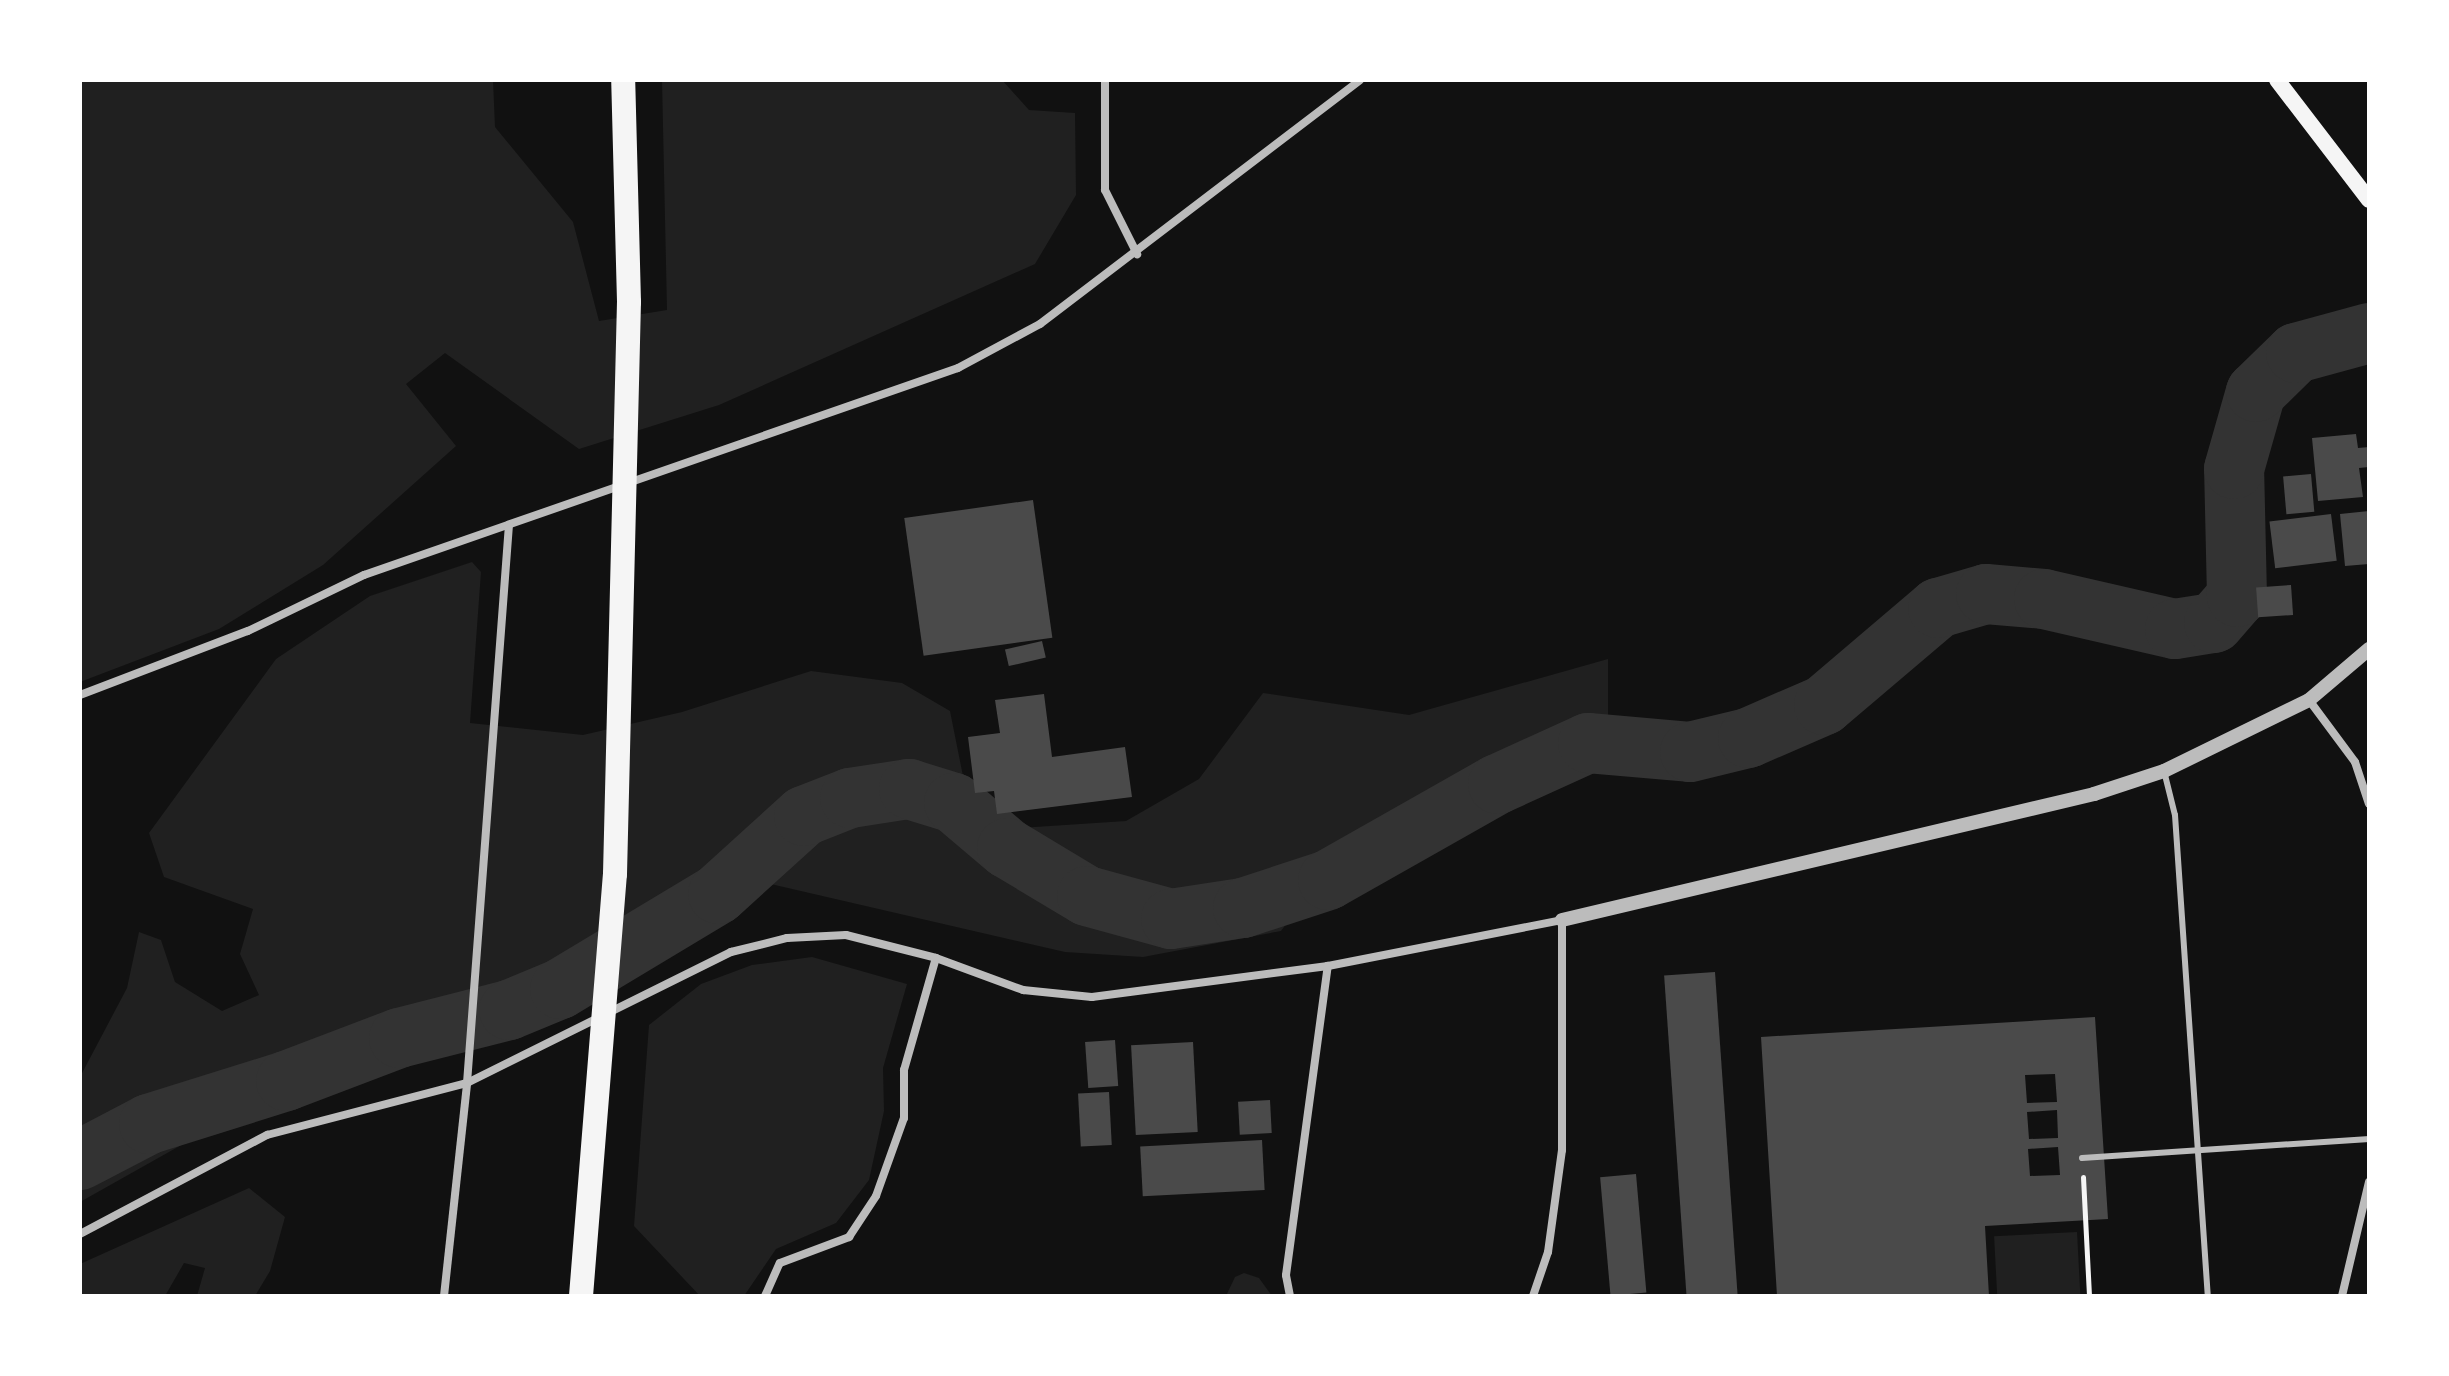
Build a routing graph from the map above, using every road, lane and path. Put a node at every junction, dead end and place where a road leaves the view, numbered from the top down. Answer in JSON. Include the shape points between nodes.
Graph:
{"nodes":[{"id":1,"x":623,"y":80,"type":"edge"},
{"id":2,"x":1105,"y":80,"type":"edge"},
{"id":3,"x":1360,"y":80,"type":"edge"},
{"id":4,"x":2277,"y":80,"type":"edge"},
{"id":5,"x":2369,"y":200,"type":"edge"},
{"id":6,"x":1137,"y":254,"type":"junction"},
{"id":7,"x":509,"y":525,"type":"junction"},
{"id":8,"x":2369,"y":649,"type":"edge"},
{"id":9,"x":80,"y":695,"type":"edge"},
{"id":10,"x":2309,"y":700,"type":"junction"},
{"id":11,"x":2164,"y":771,"type":"junction"},
{"id":12,"x":2369,"y":804,"type":"edge"},
{"id":13,"x":1562,"y":920,"type":"junction"},
{"id":14,"x":936,"y":958,"type":"junction"},
{"id":15,"x":1328,"y":966,"type":"junction"},
{"id":16,"x":467,"y":1083,"type":"junction"},
{"id":17,"x":2369,"y":1139,"type":"edge"},
{"id":18,"x":2199,"y":1151,"type":"junction"},
{"id":19,"x":2082,"y":1158,"type":"joint"},
{"id":20,"x":2369,"y":1182,"type":"edge"},
{"id":21,"x":80,"y":1234,"type":"edge"},
{"id":22,"x":444,"y":1296,"type":"edge"},
{"id":23,"x":581,"y":1296,"type":"edge"},
{"id":24,"x":765,"y":1296,"type":"edge"},
{"id":25,"x":1290,"y":1296,"type":"edge"},
{"id":26,"x":1533,"y":1296,"type":"edge"},
{"id":27,"x":2089,"y":1296,"type":"edge"},
{"id":28,"x":2208,"y":1296,"type":"edge"},
{"id":29,"x":2342,"y":1296,"type":"edge"}],
"edges":[{"from":1,"to":23,"type":"highway","via":[[629,302],[615,874]]},
{"from":2,"to":6,"type":"street","via":[[1105,190]]},
{"from":3,"to":6,"type":"street"},
{"from":4,"to":5,"type":"main road"},
{"from":6,"to":7,"type":"street","via":[[1040,324],[958,368]]},
{"from":7,"to":9,"type":"street","via":[[364,575],[248,631]]},
{"from":7,"to":16,"type":"street"},
{"from":8,"to":10,"type":"street"},
{"from":10,"to":11,"type":"street"},
{"from":10,"to":12,"type":"street","via":[[2355,762]]},
{"from":11,"to":13,"type":"street","via":[[2094,794]]},
{"from":11,"to":18,"type":"lane","via":[[2175,815]]},
{"from":13,"to":15,"type":"street"},
{"from":13,"to":26,"type":"street","via":[[1562,1150],[1548,1252]]},
{"from":14,"to":15,"type":"street","via":[[1023,990],[1079,996]]},
{"from":14,"to":16,"type":"street","via":[[846,935],[787,938],[731,952]]},
{"from":14,"to":24,"type":"street","via":[[904,1070],[904,1118],[876,1196],[849,1237],[780,1263]]},
{"from":15,"to":25,"type":"street","via":[[1286,1275]]},
{"from":16,"to":21,"type":"street","via":[[267,1135]]},
{"from":16,"to":22,"type":"street"},
{"from":17,"to":18,"type":"lane"},
{"from":18,"to":19,"type":"lane"},
{"from":18,"to":28,"type":"lane"},
{"from":19,"to":27,"type":"path"},
{"from":20,"to":29,"type":"street"}]}
